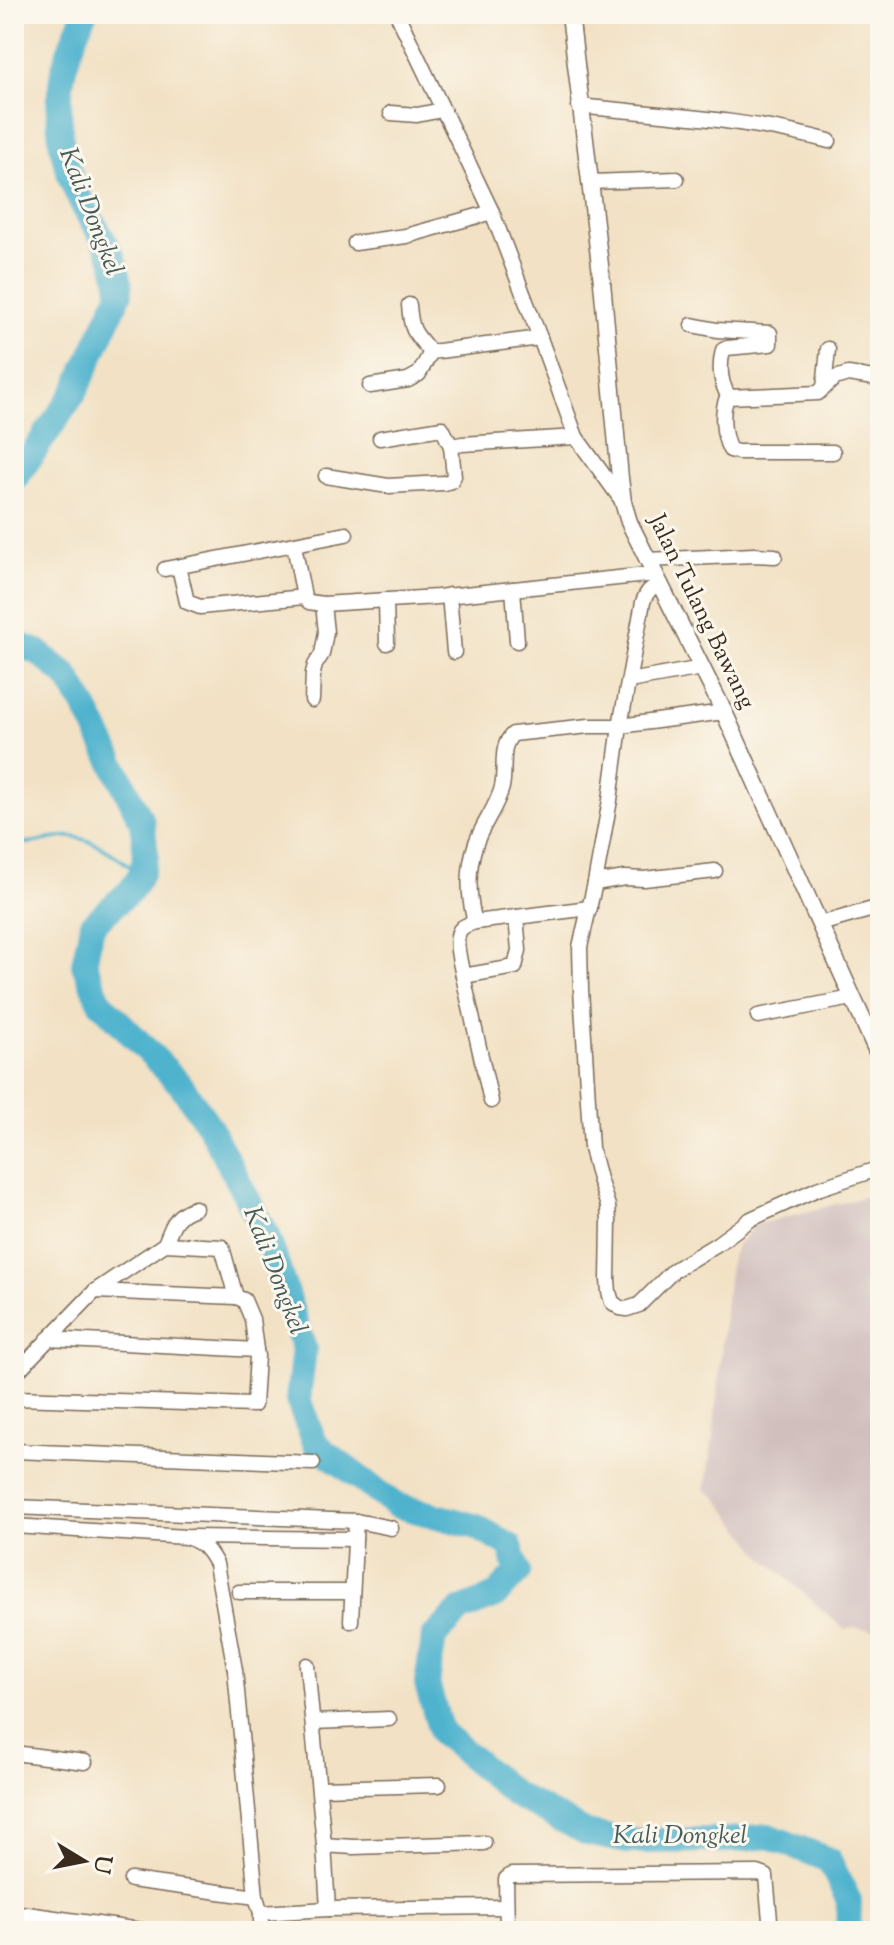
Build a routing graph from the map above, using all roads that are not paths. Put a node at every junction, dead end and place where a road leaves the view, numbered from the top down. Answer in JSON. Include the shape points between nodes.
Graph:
{"nodes":[{"id":1,"x":397,"y":14,"type":"edge"},
{"id":2,"x":570,"y":14,"type":"edge"},
{"id":3,"x":579,"y":106,"type":"junction"},
{"id":4,"x":442,"y":110,"type":"junction"},
{"id":5,"x":391,"y":113,"type":"dead end"},
{"id":6,"x":829,"y":141,"type":"dead end"},
{"id":7,"x":677,"y":179,"type":"dead end"},
{"id":8,"x":590,"y":182,"type":"junction"},
{"id":9,"x":492,"y":212,"type":"junction"},
{"id":10,"x":355,"y":243,"type":"dead end"},
{"id":11,"x":409,"y":305,"type":"dead end"},
{"id":12,"x":692,"y":325,"type":"dead end"},
{"id":13,"x":721,"y":330,"type":"junction"},
{"id":14,"x":540,"y":338,"type":"junction"},
{"id":15,"x":828,"y":349,"type":"dead end"},
{"id":16,"x":723,"y":350,"type":"junction"},
{"id":17,"x":431,"y":352,"type":"junction"},
{"id":18,"x":880,"y":379,"type":"edge"},
{"id":19,"x":370,"y":386,"type":"dead end"},
{"id":20,"x":824,"y":388,"type":"junction"},
{"id":21,"x":729,"y":397,"type":"junction"},
{"id":22,"x":576,"y":437,"type":"junction"},
{"id":23,"x":380,"y":438,"type":"dead end"},
{"id":24,"x":451,"y":446,"type":"junction"},
{"id":25,"x":833,"y":452,"type":"dead end"},
{"id":26,"x":326,"y":476,"type":"dead end"},
{"id":27,"x":623,"y":502,"type":"junction"},
{"id":28,"x":346,"y":534,"type":"dead end"},
{"id":29,"x":294,"y":545,"type":"junction"},
{"id":30,"x":775,"y":556,"type":"dead end"},
{"id":31,"x":655,"y":573,"type":"junction"},
{"id":32,"x":513,"y":589,"type":"junction"},
{"id":33,"x":449,"y":595,"type":"junction"},
{"id":34,"x":304,"y":597,"type":"junction"},
{"id":35,"x":386,"y":600,"type":"junction"},
{"id":36,"x":323,"y":604,"type":"junction"},
{"id":37,"x":517,"y":641,"type":"dead end"},
{"id":38,"x":387,"y":643,"type":"dead end"},
{"id":39,"x":454,"y":652,"type":"dead end"},
{"id":40,"x":702,"y":668,"type":"junction"},
{"id":41,"x":629,"y":681,"type":"junction"},
{"id":42,"x":312,"y":700,"type":"dead end"},
{"id":43,"x":724,"y":712,"type":"junction"},
{"id":44,"x":620,"y":726,"type":"junction"},
{"id":45,"x":715,"y":871,"type":"dead end"},
{"id":46,"x":595,"y":883,"type":"junction"},
{"id":47,"x":880,"y":907,"type":"edge"},
{"id":48,"x":590,"y":908,"type":"junction"},
{"id":49,"x":516,"y":917,"type":"junction"},
{"id":50,"x":475,"y":922,"type":"junction"},
{"id":51,"x":820,"y":924,"type":"junction"},
{"id":52,"x":463,"y":976,"type":"junction"},
{"id":53,"x":852,"y":998,"type":"junction"},
{"id":54,"x":758,"y":1016,"type":"dead end"},
{"id":55,"x":874,"y":1029,"type":"edge"},
{"id":56,"x":879,"y":1052,"type":"edge"},
{"id":57,"x":491,"y":1101,"type":"dead end"},
{"id":58,"x":880,"y":1168,"type":"edge"},
{"id":59,"x":195,"y":1208,"type":"dead end"},
{"id":60,"x":165,"y":1244,"type":"junction"},
{"id":61,"x":95,"y":1291,"type":"junction"},
{"id":62,"x":236,"y":1297,"type":"junction"},
{"id":63,"x":48,"y":1339,"type":"junction"},
{"id":64,"x":256,"y":1350,"type":"junction"},
{"id":65,"x":14,"y":1375,"type":"edge"},
{"id":66,"x":14,"y":1398,"type":"edge"},
{"id":67,"x":14,"y":1451,"type":"edge"},
{"id":68,"x":313,"y":1463,"type":"dead end"},
{"id":69,"x":14,"y":1507,"type":"edge"},
{"id":70,"x":356,"y":1521,"type":"junction"},
{"id":71,"x":14,"y":1526,"type":"edge"},
{"id":72,"x":391,"y":1528,"type":"dead end"},
{"id":73,"x":186,"y":1537,"type":"junction"},
{"id":74,"x":355,"y":1539,"type":"junction"},
{"id":75,"x":239,"y":1592,"type":"dead end"},
{"id":76,"x":352,"y":1592,"type":"junction"},
{"id":77,"x":351,"y":1621,"type":"dead end"},
{"id":78,"x":307,"y":1665,"type":"dead end"},
{"id":79,"x":389,"y":1719,"type":"dead end"},
{"id":80,"x":313,"y":1722,"type":"junction"},
{"id":81,"x":14,"y":1753,"type":"edge"},
{"id":82,"x":85,"y":1762,"type":"dead end"},
{"id":83,"x":439,"y":1785,"type":"dead end"},
{"id":84,"x":319,"y":1788,"type":"junction"},
{"id":85,"x":484,"y":1843,"type":"dead end"},
{"id":86,"x":324,"y":1845,"type":"junction"},
{"id":87,"x":131,"y":1880,"type":"dead end"},
{"id":88,"x":256,"y":1897,"type":"junction"},
{"id":89,"x":506,"y":1907,"type":"junction"},
{"id":90,"x":328,"y":1909,"type":"junction"},
{"id":91,"x":261,"y":1913,"type":"junction"},
{"id":92,"x":14,"y":1920,"type":"edge"},
{"id":93,"x":147,"y":1931,"type":"edge"},
{"id":94,"x":261,"y":1931,"type":"edge"},
{"id":95,"x":507,"y":1931,"type":"edge"},
{"id":96,"x":771,"y":1931,"type":"edge"}],
"edges":[{"from":1,"to":4,"type":"street"},
{"from":2,"to":3,"type":"street","name":"Jalan Tulang Bawang"},
{"from":3,"to":6,"type":"street","via":[[740,123]]},
{"from":3,"to":8,"type":"street","name":"Jalan Tulang Bawang"},
{"from":4,"to":5,"type":"street"},
{"from":4,"to":9,"type":"street"},
{"from":7,"to":8,"type":"street"},
{"from":8,"to":27,"type":"street","name":"Jalan Tulang Bawang"},
{"from":9,"to":10,"type":"street","via":[[406,236]]},
{"from":9,"to":14,"type":"street"},
{"from":11,"to":17,"type":"street","via":[[410,324]]},
{"from":12,"to":13,"type":"street"},
{"from":13,"to":16,"type":"street"},
{"from":13,"to":16,"type":"street","via":[[770,334],[770,344]]},
{"from":14,"to":17,"type":"street"},
{"from":14,"to":22,"type":"street"},
{"from":15,"to":20,"type":"street"},
{"from":16,"to":21,"type":"street","via":[[721,378]]},
{"from":17,"to":19,"type":"street","via":[[419,374]]},
{"from":18,"to":20,"type":"street","via":[[848,374]]},
{"from":20,"to":21,"type":"street","via":[[818,393]]},
{"from":21,"to":25,"type":"street","via":[[723,410],[730,450]]},
{"from":22,"to":24,"type":"street"},
{"from":22,"to":27,"type":"street"},
{"from":23,"to":24,"type":"street","via":[[438,427]]},
{"from":24,"to":26,"type":"street","via":[[454,476],[444,483],[388,486]]},
{"from":27,"to":31,"type":"street","name":"Jalan Tulang Bawang"},
{"from":28,"to":29,"type":"street"},
{"from":29,"to":34,"type":"street"},
{"from":29,"to":34,"type":"street","via":[[172,568],[187,602],[200,607]]},
{"from":30,"to":31,"type":"street"},
{"from":31,"to":32,"type":"street"},
{"from":31,"to":40,"type":"street","name":"Jalan Tulang Bawang"},
{"from":31,"to":41,"type":"street","via":[[646,592]]},
{"from":32,"to":33,"type":"street"},
{"from":32,"to":37,"type":"street"},
{"from":33,"to":35,"type":"street"},
{"from":33,"to":39,"type":"street"},
{"from":34,"to":36,"type":"street"},
{"from":35,"to":36,"type":"street"},
{"from":35,"to":38,"type":"street"},
{"from":36,"to":42,"type":"street","via":[[326,632],[313,673]]},
{"from":40,"to":41,"type":"street"},
{"from":40,"to":43,"type":"street","name":"Jalan Tulang Bawang"},
{"from":41,"to":44,"type":"street"},
{"from":43,"to":44,"type":"street"},
{"from":43,"to":51,"type":"street","name":"Jalan Tulang Bawang"},
{"from":44,"to":46,"type":"street"},
{"from":44,"to":50,"type":"street","via":[[507,738],[502,788],[476,843],[469,880]]},
{"from":45,"to":46,"type":"street"},
{"from":46,"to":48,"type":"street"},
{"from":47,"to":51,"type":"street"},
{"from":48,"to":49,"type":"street"},
{"from":48,"to":58,"type":"street","via":[[580,947],[591,1148],[608,1206],[612,1302],[627,1309],[639,1305],[674,1270],[751,1219]]},
{"from":49,"to":50,"type":"street"},
{"from":49,"to":52,"type":"street","via":[[515,967]]},
{"from":50,"to":52,"type":"street","via":[[458,932]]},
{"from":51,"to":53,"type":"street","name":"Jalan Tulang Bawang"},
{"from":52,"to":57,"type":"street"},
{"from":53,"to":54,"type":"street"},
{"from":53,"to":55,"type":"street","name":"Jalan Tulang Bawang"},
{"from":55,"to":56,"type":"street","name":"Jalan Tulang Bawang"},
{"from":59,"to":60,"type":"street","via":[[174,1219]]},
{"from":60,"to":61,"type":"street"},
{"from":60,"to":62,"type":"street","via":[[222,1247]]},
{"from":61,"to":62,"type":"street"},
{"from":61,"to":63,"type":"street"},
{"from":62,"to":64,"type":"street","via":[[244,1300],[252,1319]]},
{"from":63,"to":64,"type":"street"},
{"from":63,"to":65,"type":"street"},
{"from":64,"to":66,"type":"street","via":[[254,1405]]},
{"from":67,"to":68,"type":"street"},
{"from":69,"to":70,"type":"street"},
{"from":70,"to":72,"type":"street"},
{"from":70,"to":74,"type":"street"},
{"from":71,"to":73,"type":"street"},
{"from":73,"to":74,"type":"street"},
{"from":73,"to":88,"type":"street","via":[[209,1550],[216,1564],[235,1670]]},
{"from":74,"to":76,"type":"street"},
{"from":75,"to":76,"type":"street"},
{"from":76,"to":77,"type":"street"},
{"from":78,"to":80,"type":"street"},
{"from":79,"to":80,"type":"street"},
{"from":80,"to":84,"type":"street"},
{"from":81,"to":82,"type":"street"},
{"from":83,"to":84,"type":"street"},
{"from":84,"to":86,"type":"street"},
{"from":85,"to":86,"type":"street"},
{"from":86,"to":90,"type":"street"},
{"from":87,"to":88,"type":"street"},
{"from":88,"to":91,"type":"street"},
{"from":89,"to":90,"type":"street"},
{"from":89,"to":95,"type":"street"},
{"from":89,"to":96,"type":"street","via":[[506,1879],[511,1875],[758,1873],[766,1876]]},
{"from":90,"to":91,"type":"street"},
{"from":91,"to":94,"type":"street"},
{"from":92,"to":93,"type":"street","via":[[20,1913]]}]}
